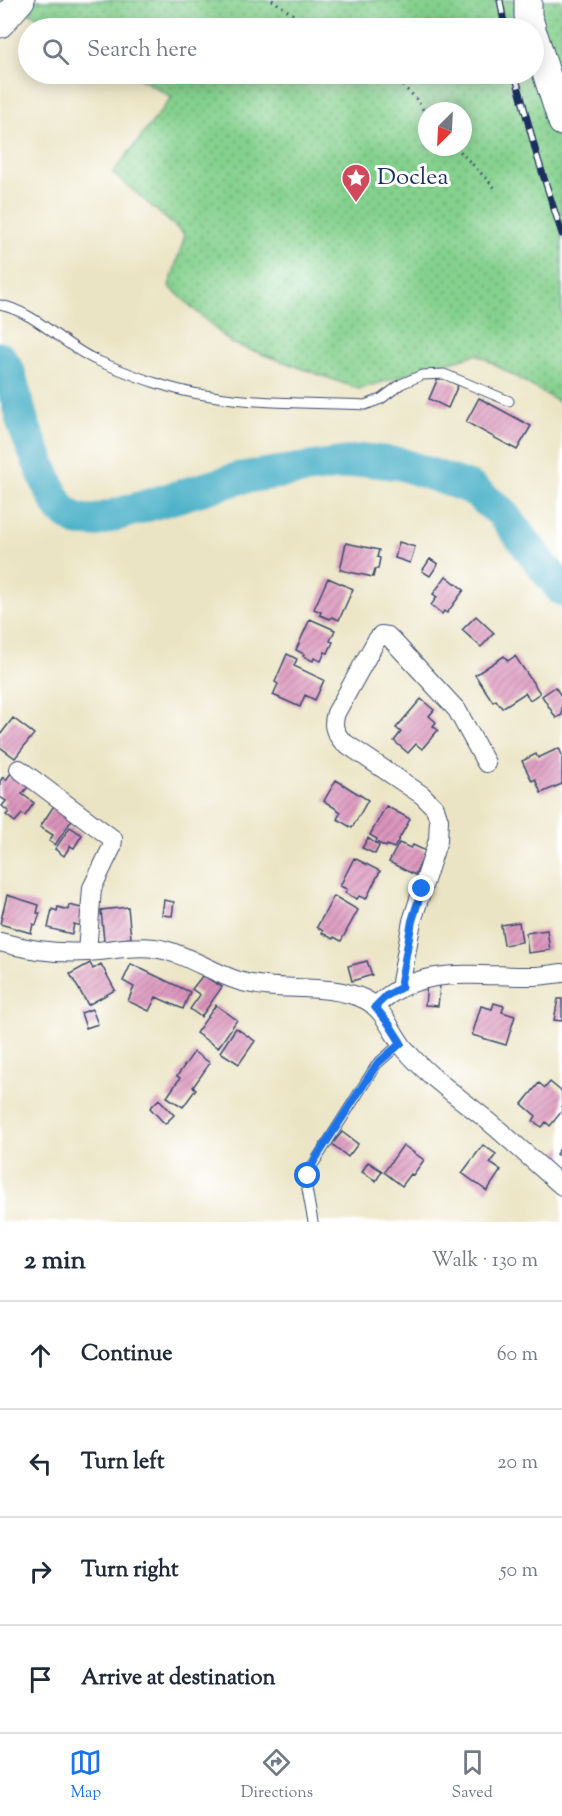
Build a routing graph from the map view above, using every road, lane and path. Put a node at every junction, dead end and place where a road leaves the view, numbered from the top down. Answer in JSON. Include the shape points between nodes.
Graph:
{"nodes":[{"id":1,"x":21,"y":0,"type":"edge"},
{"id":2,"x":272,"y":0,"type":"edge"},
{"id":3,"x":528,"y":0,"type":"edge"},
{"id":4,"x":298,"y":18,"type":"edge"},
{"id":5,"x":529,"y":18,"type":"edge"},
{"id":6,"x":0,"y":24,"type":"edge"},
{"id":7,"x":544,"y":66,"type":"edge"},
{"id":8,"x":400,"y":84,"type":"edge"},
{"id":9,"x":418,"y":102,"type":"edge"},
{"id":10,"x":562,"y":122,"type":"edge"},
{"id":11,"x":465,"y":156,"type":"edge"},
{"id":12,"x":495,"y":188,"type":"dead end"},
{"id":13,"x":0,"y":305,"type":"edge"},
{"id":14,"x":509,"y":401,"type":"dead end"},
{"id":15,"x":486,"y":763,"type":"dead end"},
{"id":16,"x":20,"y":769,"type":"dead end"},
{"id":17,"x":0,"y":942,"type":"edge"},
{"id":18,"x":87,"y":952,"type":"junction"},
{"id":19,"x":562,"y":974,"type":"edge"},
{"id":20,"x":402,"y":987,"type":"junction"},
{"id":21,"x":375,"y":1007,"type":"junction"},
{"id":22,"x":401,"y":1043,"type":"junction"},
{"id":23,"x":562,"y":1186,"type":"edge"},
{"id":24,"x":313,"y":1222,"type":"edge"}],
"edges":[{"from":1,"to":6,"type":"street"},
{"from":2,"to":4,"type":"path"},
{"from":3,"to":5,"type":"street"},
{"from":7,"to":10,"type":"street"},
{"from":8,"to":9,"type":"path"},
{"from":11,"to":12,"type":"path"},
{"from":13,"to":14,"type":"lane","via":[[39,321],[73,348],[96,360],[162,385],[210,396],[365,405],[422,375],[444,374]]},
{"from":15,"to":20,"type":"street","via":[[457,710],[388,636],[381,635],[333,722],[334,732],[342,741],[422,795],[435,808],[439,820],[438,840],[412,921]]},
{"from":16,"to":18,"type":"street","via":[[113,839],[92,888]]},
{"from":17,"to":18,"type":"street","via":[[55,953]]},
{"from":18,"to":21,"type":"street","via":[[141,947],[163,950],[238,981],[337,992]]},
{"from":19,"to":20,"type":"street","via":[[447,974]]},
{"from":20,"to":21,"type":"street"},
{"from":21,"to":22,"type":"street"},
{"from":22,"to":23,"type":"street","via":[[426,1071]]},
{"from":22,"to":24,"type":"lane","via":[[377,1064],[311,1168],[307,1189]]}]}
